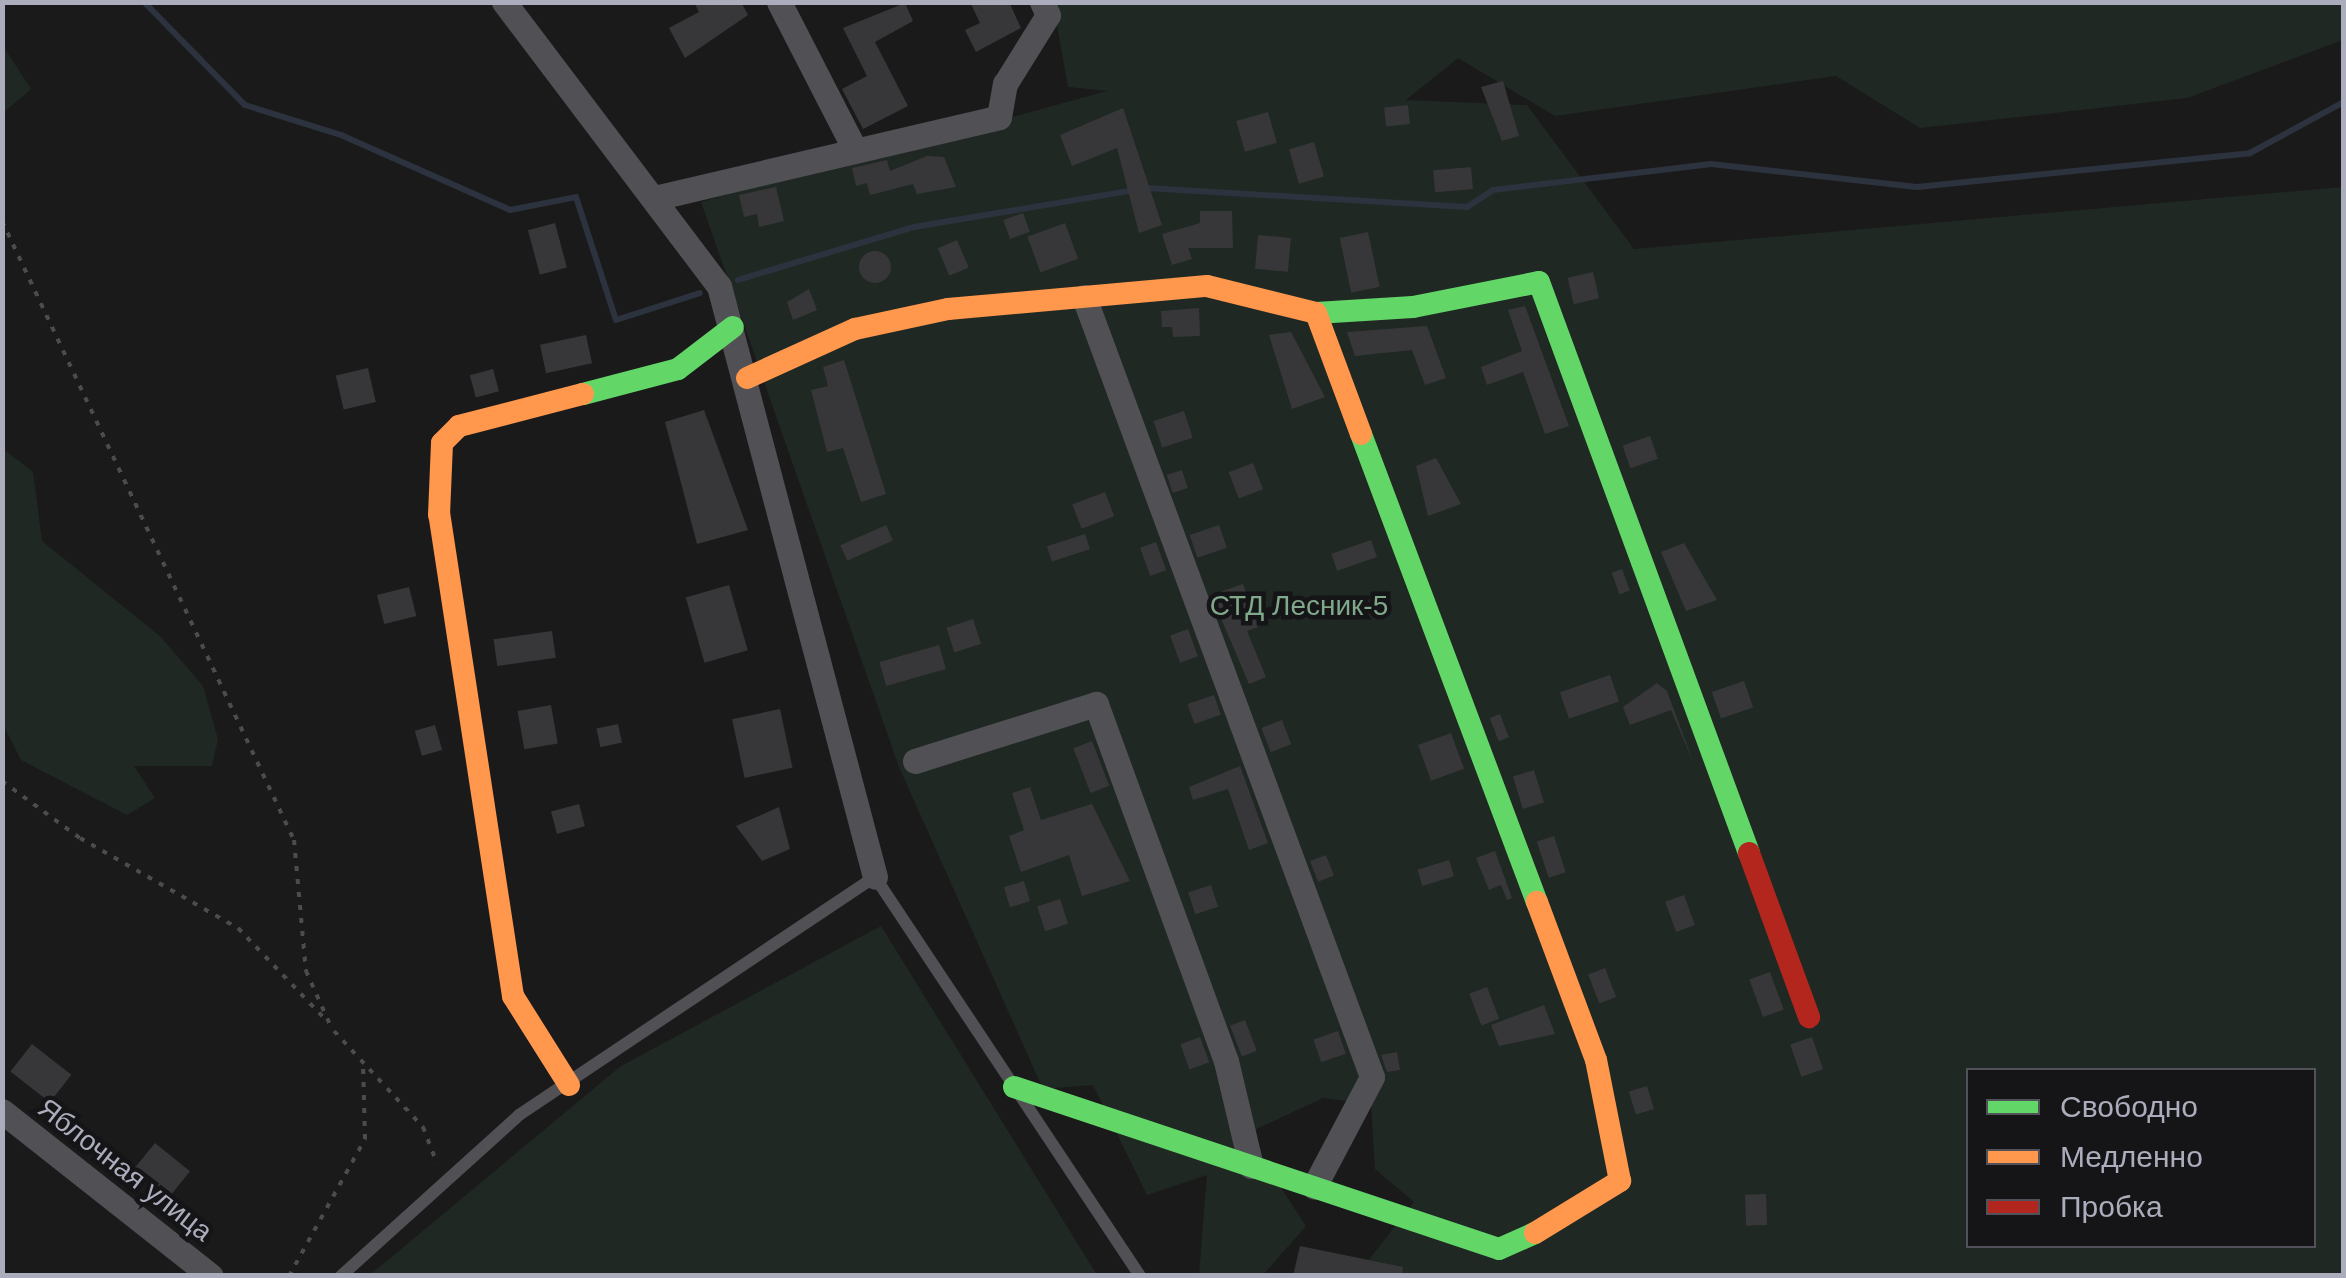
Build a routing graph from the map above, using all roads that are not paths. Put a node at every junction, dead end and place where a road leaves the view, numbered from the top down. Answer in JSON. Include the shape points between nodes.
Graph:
{"nodes":[{"id":1,"x":504,"y":2,"type":"edge"},
{"id":2,"x":780,"y":2,"type":"edge"},
{"id":3,"x":1042,"y":2,"type":"edge"},
{"id":4,"x":854,"y":148,"type":"junction"},
{"id":5,"x":660,"y":197,"type":"junction"},
{"id":6,"x":1084,"y":297,"type":"junction"},
{"id":7,"x":1316,"y":313,"type":"junction"},
{"id":8,"x":733,"y":327,"type":"junction"},
{"id":9,"x":747,"y":378,"type":"junction"},
{"id":10,"x":915,"y":761,"type":"dead end"},
{"id":11,"x":876,"y":877,"type":"junction"},
{"id":12,"x":1809,"y":1017,"type":"dead end"},
{"id":13,"x":569,"y":1085,"type":"junction"},
{"id":14,"x":1014,"y":1087,"type":"junction"},
{"id":15,"x":2,"y":1111,"type":"edge"},
{"id":16,"x":1250,"y":1166,"type":"junction"},
{"id":17,"x":1314,"y":1187,"type":"junction"},
{"id":18,"x":211,"y":1276,"type":"edge"},
{"id":19,"x":341,"y":1276,"type":"edge"},
{"id":20,"x":1140,"y":1276,"type":"edge"}],
"edges":[{"from":1,"to":5,"type":"street"},
{"from":2,"to":4,"type":"street"},
{"from":3,"to":4,"type":"street","via":[[1048,16],[1005,84],[999,117]]},
{"from":4,"to":5,"type":"street"},
{"from":5,"to":8,"type":"street","via":[[695,243]]},
{"from":6,"to":7,"type":"street","via":[[1207,286]]},
{"from":6,"to":9,"type":"street","via":[[948,309],[855,329]]},
{"from":6,"to":17,"type":"street","via":[[1372,1077]]},
{"from":7,"to":12,"type":"street","via":[[1413,306],[1539,282]]},
{"from":7,"to":17,"type":"street","via":[[1596,1060],[1620,1181],[1573,1216],[1499,1249]]},
{"from":8,"to":9,"type":"street"},
{"from":8,"to":13,"type":"street","via":[[678,369],[459,426],[442,443],[439,515],[513,996]]},
{"from":9,"to":11,"type":"street"},
{"from":10,"to":16,"type":"street","via":[[1096,704],[1226,1061]]},
{"from":11,"to":13,"type":"lane"},
{"from":11,"to":14,"type":"lane"},
{"from":13,"to":19,"type":"lane","via":[[438,1186]]},
{"from":14,"to":16,"type":"street"},
{"from":14,"to":20,"type":"lane"},
{"from":15,"to":18,"type":"street","name":"Яблочная улица"},
{"from":16,"to":17,"type":"street"}]}
